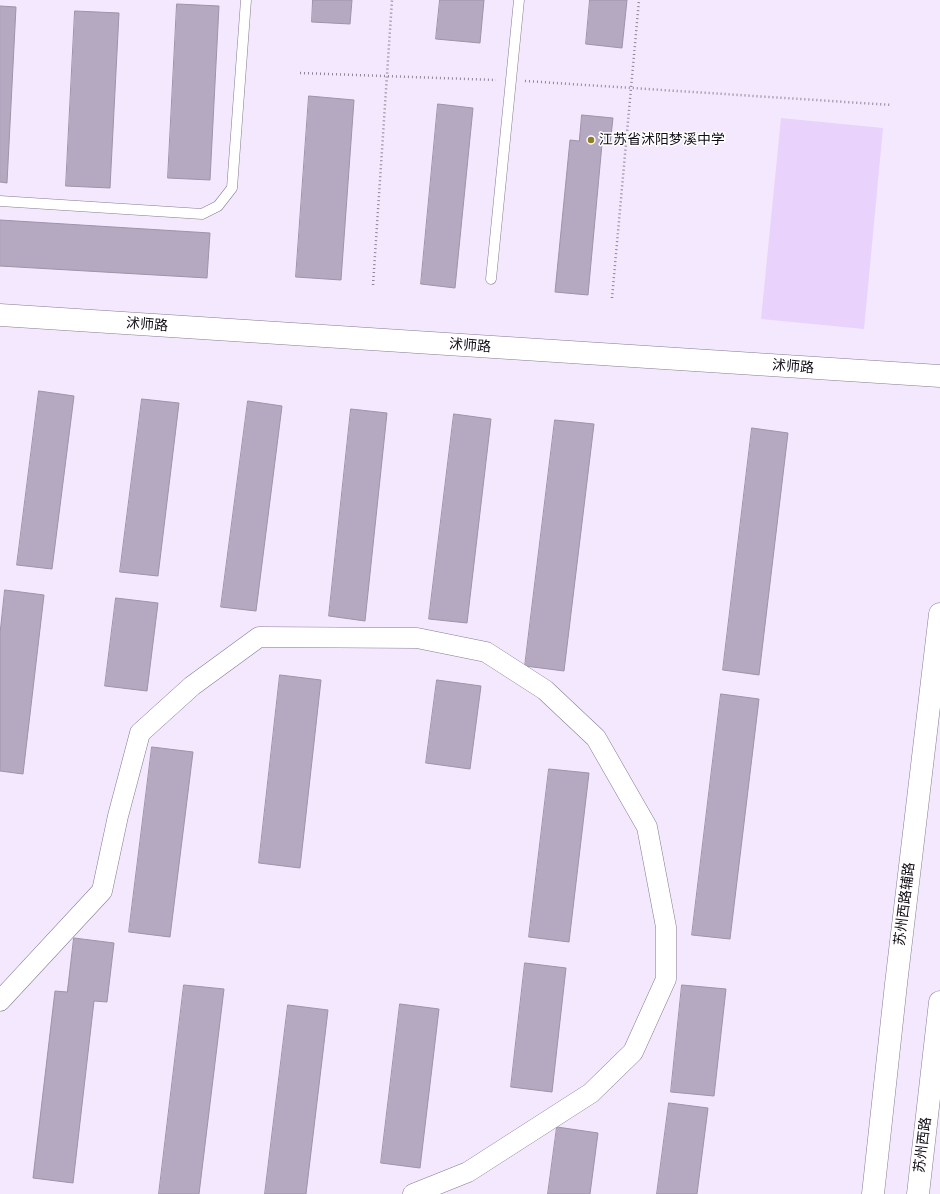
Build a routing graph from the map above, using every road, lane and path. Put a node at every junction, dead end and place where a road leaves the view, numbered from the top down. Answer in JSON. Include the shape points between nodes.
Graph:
{"nodes":[{"id":1,"x":246,"y":0,"type":"edge"},
{"id":2,"x":392,"y":0,"type":"edge"},
{"id":3,"x":519,"y":0,"type":"edge"},
{"id":4,"x":639,"y":0,"type":"edge"},
{"id":5,"x":300,"y":73,"type":"dead end"},
{"id":6,"x":388,"y":76,"type":"junction"},
{"id":7,"x":511,"y":80,"type":"junction"},
{"id":8,"x":630,"y":89,"type":"junction"},
{"id":9,"x":892,"y":105,"type":"dead end"},
{"id":10,"x":0,"y":201,"type":"edge"},
{"id":11,"x":492,"y":279,"type":"dead end"},
{"id":12,"x":373,"y":285,"type":"dead end"},
{"id":13,"x":612,"y":298,"type":"dead end"},
{"id":14,"x":0,"y":315,"type":"edge"},
{"id":15,"x":940,"y":376,"type":"edge"},
{"id":16,"x":940,"y":614,"type":"edge"},
{"id":17,"x":0,"y":1001,"type":"edge"},
{"id":18,"x":940,"y":1002,"type":"edge"},
{"id":19,"x":413,"y":1194,"type":"edge"},
{"id":20,"x":873,"y":1194,"type":"edge"},
{"id":21,"x":918,"y":1194,"type":"edge"}],
"edges":[{"from":1,"to":10,"type":"lane","via":[[232,188],[218,206],[202,214]]},
{"from":2,"to":6,"type":"path"},
{"from":3,"to":7,"type":"lane"},
{"from":4,"to":8,"type":"path"},
{"from":5,"to":6,"type":"path"},
{"from":6,"to":7,"type":"path"},
{"from":6,"to":12,"type":"path"},
{"from":7,"to":8,"type":"path"},
{"from":7,"to":11,"type":"lane"},
{"from":8,"to":9,"type":"path"},
{"from":8,"to":13,"type":"path"},
{"from":14,"to":15,"type":"street","name":"沭师路"},
{"from":16,"to":20,"type":"street","name":"苏州西路辅路"},
{"from":17,"to":19,"type":"street","via":[[102,891],[140,733],[192,686],[259,637],[417,638],[486,652],[545,690],[596,738],[647,827],[666,927],[666,979],[633,1052],[591,1093],[468,1172]]},
{"from":18,"to":21,"type":"street","name":"苏州西路"}]}
